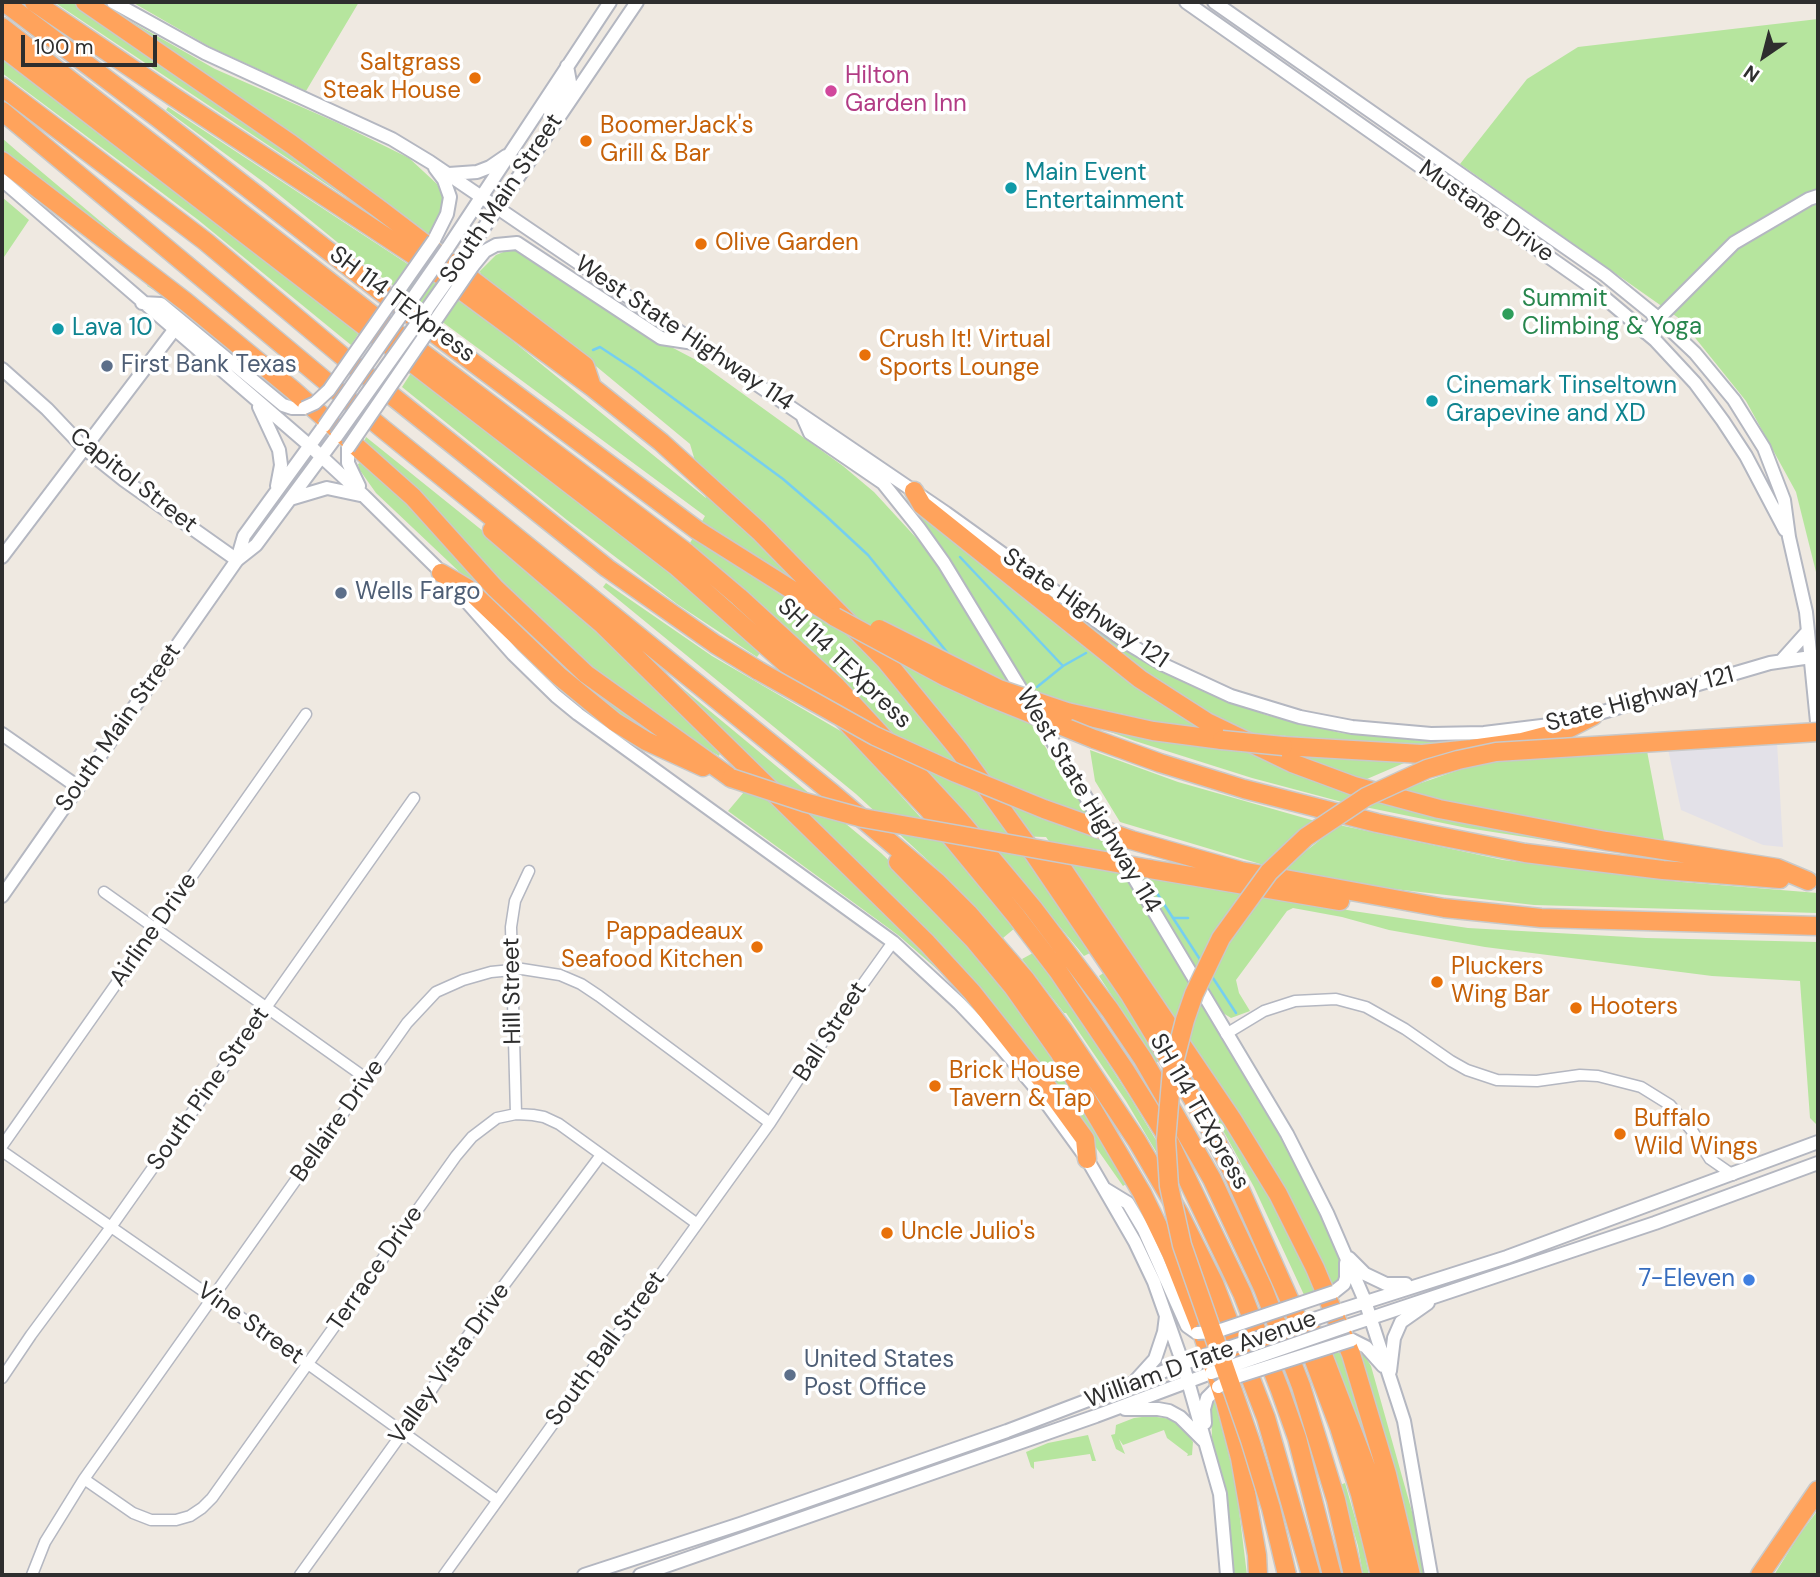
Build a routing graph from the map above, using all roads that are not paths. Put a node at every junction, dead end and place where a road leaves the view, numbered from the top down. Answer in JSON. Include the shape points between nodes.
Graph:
{"nodes":[{"id":1,"x":4,"y":2,"type":"edge"},
{"id":2,"x":34,"y":2,"type":"edge"},
{"id":3,"x":85,"y":2,"type":"edge"},
{"id":4,"x":113,"y":2,"type":"edge"},
{"id":5,"x":610,"y":2,"type":"edge"},
{"id":6,"x":637,"y":2,"type":"edge"},
{"id":7,"x":1186,"y":2,"type":"edge"},
{"id":8,"x":1214,"y":2,"type":"edge"},
{"id":9,"x":2,"y":27,"type":"edge"},
{"id":10,"x":2,"y":47,"type":"edge"},
{"id":11,"x":567,"y":66,"type":"junction"},
{"id":12,"x":2,"y":87,"type":"edge"},
{"id":13,"x":2,"y":111,"type":"edge"},
{"id":14,"x":544,"y":136,"type":"junction"},
{"id":15,"x":512,"y":151,"type":"junction"},
{"id":16,"x":2,"y":161,"type":"edge"},
{"id":17,"x":430,"y":162,"type":"junction"},
{"id":18,"x":1457,"y":171,"type":"junction"},
{"id":19,"x":449,"y":174,"type":"junction"},
{"id":20,"x":2,"y":180,"type":"edge"},
{"id":21,"x":1447,"y":185,"type":"junction"},
{"id":22,"x":1818,"y":196,"type":"edge"},
{"id":23,"x":484,"y":197,"type":"junction"},
{"id":24,"x":498,"y":207,"type":"junction"},
{"id":25,"x":467,"y":263,"type":"junction"},
{"id":26,"x":142,"y":303,"type":"junction"},
{"id":27,"x":1658,"y":318,"type":"junction"},
{"id":28,"x":174,"y":330,"type":"junction"},
{"id":29,"x":1645,"y":332,"type":"junction"},
{"id":30,"x":698,"y":343,"type":"junction"},
{"id":31,"x":2,"y":369,"type":"edge"},
{"id":32,"x":592,"y":387,"type":"junction"},
{"id":33,"x":256,"y":401,"type":"junction"},
{"id":34,"x":802,"y":414,"type":"junction"},
{"id":35,"x":310,"y":446,"type":"junction"},
{"id":36,"x":85,"y":448,"type":"junction"},
{"id":37,"x":322,"y":457,"type":"junction"},
{"id":38,"x":438,"y":471,"type":"junction"},
{"id":39,"x":277,"y":489,"type":"junction"},
{"id":40,"x":914,"y":491,"type":"junction"},
{"id":41,"x":364,"y":496,"type":"junction"},
{"id":42,"x":290,"y":499,"type":"junction"},
{"id":43,"x":1788,"y":537,"type":"junction"},
{"id":44,"x":2,"y":557,"type":"edge"},
{"id":45,"x":237,"y":560,"type":"junction"},
{"id":46,"x":441,"y":573,"type":"junction"},
{"id":47,"x":835,"y":617,"type":"junction"},
{"id":48,"x":1813,"y":631,"type":"edge"},
{"id":49,"x":1814,"y":657,"type":"edge"},
{"id":50,"x":1782,"y":660,"type":"junction"},
{"id":51,"x":306,"y":714,"type":"dead end"},
{"id":52,"x":1593,"y":716,"type":"junction"},
{"id":53,"x":1818,"y":732,"type":"edge"},
{"id":54,"x":2,"y":734,"type":"edge"},
{"id":55,"x":731,"y":778,"type":"junction"},
{"id":56,"x":78,"y":787,"type":"junction"},
{"id":57,"x":414,"y":798,"type":"dead end"},
{"id":58,"x":881,"y":834,"type":"junction"},
{"id":59,"x":1034,"y":854,"type":"junction"},
{"id":60,"x":529,"y":871,"type":"dead end"},
{"id":61,"x":1813,"y":881,"type":"edge"},
{"id":62,"x":104,"y":892,"type":"dead end"},
{"id":63,"x":2,"y":896,"type":"edge"},
{"id":64,"x":1444,"y":908,"type":"junction"},
{"id":65,"x":1818,"y":926,"type":"edge"},
{"id":66,"x":155,"y":928,"type":"junction"},
{"id":67,"x":893,"y":942,"type":"junction"},
{"id":68,"x":512,"y":970,"type":"junction"},
{"id":69,"x":267,"y":1007,"type":"junction"},
{"id":70,"x":1226,"y":1034,"type":"junction"},
{"id":71,"x":367,"y":1079,"type":"junction"},
{"id":72,"x":516,"y":1114,"type":"junction"},
{"id":73,"x":770,"y":1123,"type":"junction"},
{"id":74,"x":1818,"y":1142,"type":"edge"},
{"id":75,"x":2,"y":1148,"type":"edge"},
{"id":76,"x":601,"y":1155,"type":"junction"},
{"id":77,"x":1087,"y":1159,"type":"junction"},
{"id":78,"x":1710,"y":1159,"type":"junction"},
{"id":79,"x":1818,"y":1163,"type":"edge"},
{"id":80,"x":1733,"y":1175,"type":"junction"},
{"id":81,"x":1719,"y":1180,"type":"junction"},
{"id":82,"x":1706,"y":1185,"type":"junction"},
{"id":83,"x":1104,"y":1189,"type":"junction"},
{"id":84,"x":1243,"y":1197,"type":"junction"},
{"id":85,"x":1682,"y":1213,"type":"junction"},
{"id":86,"x":696,"y":1223,"type":"junction"},
{"id":87,"x":111,"y":1227,"type":"junction"},
{"id":88,"x":1566,"y":1236,"type":"junction"},
{"id":89,"x":1344,"y":1253,"type":"junction"},
{"id":90,"x":1512,"y":1271,"type":"junction"},
{"id":91,"x":1419,"y":1283,"type":"junction"},
{"id":92,"x":1435,"y":1297,"type":"junction"},
{"id":93,"x":213,"y":1298,"type":"junction"},
{"id":94,"x":1365,"y":1301,"type":"junction"},
{"id":95,"x":1166,"y":1312,"type":"junction"},
{"id":96,"x":1370,"y":1318,"type":"junction"},
{"id":97,"x":1238,"y":1343,"type":"junction"},
{"id":98,"x":308,"y":1364,"type":"junction"},
{"id":99,"x":1183,"y":1364,"type":"junction"},
{"id":100,"x":1390,"y":1375,"type":"junction"},
{"id":101,"x":2,"y":1378,"type":"edge"},
{"id":102,"x":1188,"y":1381,"type":"junction"},
{"id":103,"x":1130,"y":1384,"type":"junction"},
{"id":104,"x":1116,"y":1409,"type":"junction"},
{"id":105,"x":1007,"y":1431,"type":"junction"},
{"id":106,"x":402,"y":1432,"type":"junction"},
{"id":107,"x":1207,"y":1443,"type":"junction"},
{"id":108,"x":1012,"y":1446,"type":"junction"},
{"id":109,"x":84,"y":1479,"type":"junction"},
{"id":110,"x":1818,"y":1490,"type":"edge"},
{"id":111,"x":497,"y":1500,"type":"junction"},
{"id":112,"x":785,"y":1508,"type":"junction"},
{"id":113,"x":790,"y":1523,"type":"junction"},
{"id":114,"x":683,"y":1543,"type":"junction"},
{"id":115,"x":688,"y":1559,"type":"junction"},
{"id":116,"x":32,"y":1575,"type":"edge"},
{"id":117,"x":300,"y":1575,"type":"edge"},
{"id":118,"x":444,"y":1575,"type":"edge"},
{"id":119,"x":584,"y":1575,"type":"edge"},
{"id":120,"x":640,"y":1575,"type":"edge"},
{"id":121,"x":1227,"y":1575,"type":"edge"},
{"id":122,"x":1258,"y":1575,"type":"edge"},
{"id":123,"x":1287,"y":1575,"type":"edge"},
{"id":124,"x":1311,"y":1575,"type":"edge"},
{"id":125,"x":1332,"y":1575,"type":"edge"},
{"id":126,"x":1353,"y":1575,"type":"edge"},
{"id":127,"x":1380,"y":1575,"type":"edge"},
{"id":128,"x":1398,"y":1575,"type":"edge"},
{"id":129,"x":1411,"y":1575,"type":"edge"},
{"id":130,"x":1431,"y":1575,"type":"edge"},
{"id":131,"x":1760,"y":1575,"type":"edge"}],
"edges":[{"from":1,"to":47,"type":"highway","via":[[697,530]]},
{"from":2,"to":32,"type":"highway","via":[[415,256]]},
{"from":3,"to":32,"type":"highway","via":[[382,211],[585,366]]},
{"from":4,"to":17,"type":"main road","name":"West State Highway 114","via":[[205,53],[393,139]]},
{"from":5,"to":11,"type":"main road","name":"South Main Street"},
{"from":6,"to":14,"type":"main road","name":"South Main Street"},
{"from":7,"to":21,"type":"main road","name":"Mustang Drive"},
{"from":8,"to":18,"type":"main road","name":"Mustang Drive"},
{"from":9,"to":126,"type":"highway","name":"SH 114 TEXpress","via":[[687,554],[837,687],[957,817],[1096,990],[1143,1059],[1212,1179],[1263,1288],[1301,1386],[1336,1500]]},
{"from":10,"to":125,"type":"highway","name":"SH 114 TEXpress","via":[[676,566],[819,693],[928,809],[1058,971],[1167,1137],[1242,1293],[1279,1390],[1303,1461]]},
{"from":11,"to":14,"type":"main road","via":[[570,82],[545,120]]},
{"from":11,"to":15,"type":"main road","name":"South Main Street"},
{"from":12,"to":64,"type":"highway","bridge":true,"via":[[205,241],[598,561],[759,671],[875,736],[1044,809],[1241,871]]},
{"from":13,"to":38,"type":"highway"},
{"from":14,"to":24,"type":"main road","name":"South Main Street"},
{"from":15,"to":19,"type":"main road","via":[[477,172]]},
{"from":15,"to":23,"type":"main road","name":"South Main Street"},
{"from":16,"to":55,"type":"highway","via":[[293,390],[413,497],[495,589],[586,674]]},
{"from":17,"to":19,"type":"main road","name":"West State Highway 114"},
{"from":17,"to":26,"type":"main road","bridge":true,"via":[[450,197],[434,240],[329,390],[304,408],[283,405],[161,304]]},
{"from":18,"to":21,"type":"main road"},
{"from":18,"to":27,"type":"main road","name":"Mustang Drive"},
{"from":19,"to":23,"type":"main road","name":"West State Highway 114"},
{"from":20,"to":26,"type":"main road"},
{"from":21,"to":29,"type":"main road","name":"Mustang Drive","via":[[1593,288]]},
{"from":22,"to":27,"type":"main road","via":[[1734,243]]},
{"from":23,"to":24,"type":"main road","name":"West State Highway 114"},
{"from":23,"to":35,"type":"main road","name":"South Main Street","bridge":true},
{"from":24,"to":25,"type":"main road","name":"South Main Street"},
{"from":24,"to":30,"type":"main road","name":"West State Highway 114"},
{"from":25,"to":30,"type":"main road","via":[[496,244],[517,243],[661,338]]},
{"from":25,"to":37,"type":"main road","name":"South Main Street","bridge":true},
{"from":25,"to":41,"type":"main road","bridge":true,"via":[[348,448],[348,463]]},
{"from":26,"to":28,"type":"main road"},
{"from":27,"to":29,"type":"main road"},
{"from":27,"to":43,"type":"main road","name":"Mustang Drive","via":[[1734,400],[1764,448],[1784,500]]},
{"from":28,"to":33,"type":"main road"},
{"from":28,"to":36,"type":"main road"},
{"from":29,"to":43,"type":"main road","name":"Mustang Drive","via":[[1674,359],[1723,421]]},
{"from":30,"to":34,"type":"main road","name":"West State Highway 114"},
{"from":31,"to":36,"type":"main road","name":"Capitol Street"},
{"from":32,"to":59,"type":"highway","via":[[691,468],[816,587],[930,713]]},
{"from":33,"to":35,"type":"main road"},
{"from":33,"to":39,"type":"main road","via":[[279,450]]},
{"from":34,"to":40,"type":"main road","name":"State Highway 121"},
{"from":34,"to":70,"type":"main road","name":"West State Highway 114","via":[[810,433],[883,483],[944,563]]},
{"from":35,"to":37,"type":"main road"},
{"from":35,"to":39,"type":"main road","name":"South Main Street"},
{"from":36,"to":44,"type":"main road"},
{"from":36,"to":45,"type":"main road","name":"Capitol Street"},
{"from":37,"to":41,"type":"main road"},
{"from":37,"to":42,"type":"main road","name":"South Main Street"},
{"from":38,"to":58,"type":"highway"},
{"from":38,"to":77,"type":"highway","via":[[461,504],[603,625],[927,943],[1045,1084],[1085,1139]]},
{"from":39,"to":45,"type":"main road","name":"South Main Street","via":[[244,536]]},
{"from":40,"to":52,"type":"main road","name":"State Highway 121","via":[[1143,653],[1231,696],[1300,717],[1431,734],[1518,731]]},
{"from":40,"to":61,"type":"highway","via":[[922,505],[1140,679],[1207,722],[1292,763],[1439,809],[1777,868]]},
{"from":41,"to":42,"type":"main road","via":[[327,488]]},
{"from":41,"to":46,"type":"main road"},
{"from":42,"to":45,"type":"main road","name":"South Main Street","via":[[256,545]]},
{"from":43,"to":48,"type":"main road","name":"Mustang Drive"},
{"from":45,"to":56,"type":"main road","name":"South Main Street"},
{"from":46,"to":55,"type":"highway","via":[[467,588],[559,677],[615,722],[671,753]]},
{"from":46,"to":67,"type":"main road","via":[[513,654],[578,714]]},
{"from":47,"to":52,"type":"highway","bridge":true,"via":[[860,620],[999,689],[1067,712],[1153,731],[1283,746],[1422,754],[1522,742],[1564,731]]},
{"from":47,"to":61,"type":"highway","bridge":true,"via":[[992,698],[1160,763],[1290,802],[1525,853]]},
{"from":48,"to":49,"type":"main road","name":"Mustang Drive"},
{"from":48,"to":50,"type":"main road"},
{"from":49,"to":50,"type":"main road","name":"State Highway 121"},
{"from":49,"to":53,"type":"main road","name":"Mustang Drive"},
{"from":50,"to":52,"type":"main road","name":"State Highway 121"},
{"from":51,"to":66,"type":"street","name":"Airline Drive"},
{"from":53,"to":123,"type":"highway","bridge":true,"via":[[1496,752],[1427,769],[1366,797],[1306,837],[1269,872],[1221,938],[1194,994],[1172,1070],[1166,1140],[1169,1186],[1182,1245],[1250,1440]]},
{"from":54,"to":56,"type":"main road"},
{"from":55,"to":64,"type":"highway","bridge":true,"via":[[863,818],[1417,914]]},
{"from":56,"to":63,"type":"main road","name":"South Main Street"},
{"from":57,"to":69,"type":"street","name":"South Pine Street"},
{"from":58,"to":97,"type":"highway","via":[[968,913],[1063,1030],[1169,1196],[1214,1283]]},
{"from":58,"to":122,"type":"highway","via":[[889,852],[1013,987],[1059,1052],[1142,1194],[1176,1265],[1224,1401],[1242,1471]]},
{"from":59,"to":84,"type":"highway","via":[[1159,1041]]},
{"from":59,"to":129,"type":"highway","via":[[1064,871],[1232,1119],[1278,1195],[1351,1354]]},
{"from":60,"to":68,"type":"street","name":"Hill Street","via":[[513,912]]},
{"from":62,"to":66,"type":"street"},
{"from":64,"to":65,"type":"highway","via":[[1555,919]]},
{"from":66,"to":69,"type":"street"},
{"from":66,"to":75,"type":"street","name":"Airline Drive"},
{"from":67,"to":73,"type":"street","name":"Ball Street"},
{"from":67,"to":77,"type":"main road","via":[[1001,1047]]},
{"from":68,"to":71,"type":"street","name":"Bellaire Drive","via":[[463,980],[436,992]]},
{"from":68,"to":72,"type":"street","name":"Hill Street"},
{"from":68,"to":73,"type":"street","name":"Bellaire Drive","via":[[553,972],[582,984]]},
{"from":69,"to":71,"type":"street"},
{"from":69,"to":87,"type":"street","name":"South Pine Street"},
{"from":70,"to":78,"type":"street","via":[[1264,1011],[1296,1001],[1336,999],[1366,1007],[1467,1070],[1497,1080],[1537,1082],[1598,1076],[1641,1087],[1680,1115]]},
{"from":70,"to":89,"type":"main road","name":"West State Highway 114","via":[[1287,1134]]},
{"from":71,"to":93,"type":"street","name":"Bellaire Drive"},
{"from":72,"to":76,"type":"street","via":[[551,1121]]},
{"from":72,"to":98,"type":"street","name":"Terrace Drive","via":[[485,1125],[456,1156]]},
{"from":73,"to":86,"type":"street","name":"South Ball Street"},
{"from":74,"to":80,"type":"main road","name":"William D Tate Avenue"},
{"from":75,"to":87,"type":"street","name":"Vine Street"},
{"from":76,"to":86,"type":"street"},
{"from":76,"to":106,"type":"street","name":"Valley Vista Drive"},
{"from":77,"to":83,"type":"main road"},
{"from":78,"to":80,"type":"street"},
{"from":78,"to":82,"type":"street"},
{"from":79,"to":85,"type":"main road","name":"William D Tate Avenue"},
{"from":80,"to":81,"type":"main road","name":"William D Tate Avenue"},
{"from":81,"to":82,"type":"main road","name":"William D Tate Avenue"},
{"from":81,"to":85,"type":"main road","via":[[1717,1189],[1692,1199]]},
{"from":82,"to":88,"type":"main road","name":"William D Tate Avenue"},
{"from":83,"to":89,"type":"main road","bridge":true,"via":[[1128,1203],[1187,1326],[1197,1333],[1215,1332],[1334,1292],[1346,1278]]},
{"from":83,"to":95,"type":"main road","via":[[1135,1242]]},
{"from":84,"to":127,"type":"highway","via":[[1339,1427]]},
{"from":84,"to":128,"type":"highway","via":[[1259,1209],[1326,1358],[1373,1485]]},
{"from":85,"to":90,"type":"main road","name":"William D Tate Avenue"},
{"from":86,"to":111,"type":"street","name":"South Ball Street"},
{"from":87,"to":93,"type":"street","name":"Vine Street"},
{"from":87,"to":101,"type":"street","name":"South Pine Street"},
{"from":88,"to":90,"type":"main road","via":[[1557,1246],[1517,1261]]},
{"from":88,"to":91,"type":"main road","name":"William D Tate Avenue"},
{"from":89,"to":91,"type":"main road","via":[[1365,1274],[1386,1284]]},
{"from":89,"to":94,"type":"main road","name":"West State Highway 114"},
{"from":90,"to":92,"type":"main road","name":"William D Tate Avenue"},
{"from":91,"to":94,"type":"main road","name":"William D Tate Avenue"},
{"from":92,"to":96,"type":"main road","name":"William D Tate Avenue"},
{"from":92,"to":100,"type":"main road","via":[[1401,1322],[1394,1338]]},
{"from":93,"to":98,"type":"street","name":"Vine Street"},
{"from":93,"to":109,"type":"street","name":"Bellaire Drive"},
{"from":94,"to":96,"type":"main road","name":"West State Highway 114"},
{"from":94,"to":99,"type":"main road","name":"William D Tate Avenue","bridge":true},
{"from":95,"to":99,"type":"main road"},
{"from":95,"to":103,"type":"main road","via":[[1155,1359]]},
{"from":96,"to":100,"type":"main road","name":"West State Highway 114"},
{"from":96,"to":102,"type":"main road","name":"William D Tate Avenue","bridge":true},
{"from":97,"to":123,"type":"highway"},
{"from":97,"to":124,"type":"highway","via":[[1266,1418]]},
{"from":98,"to":106,"type":"street","name":"Vine Street"},
{"from":98,"to":109,"type":"street","name":"Terrace Drive","via":[[212,1498],[190,1516],[163,1521],[141,1517]]},
{"from":99,"to":102,"type":"main road"},
{"from":99,"to":103,"type":"main road","name":"William D Tate Avenue"},
{"from":100,"to":107,"type":"main road","bridge":true,"via":[[1366,1348],[1352,1340],[1233,1378],[1207,1398]]},
{"from":100,"to":130,"type":"main road","name":"West State Highway 114","via":[[1404,1422]]},
{"from":102,"to":104,"type":"main road","name":"William D Tate Avenue"},
{"from":102,"to":107,"type":"main road"},
{"from":103,"to":105,"type":"main road","name":"William D Tate Avenue"},
{"from":104,"to":107,"type":"main road","via":[[1169,1411]]},
{"from":104,"to":108,"type":"main road","name":"William D Tate Avenue"},
{"from":105,"to":108,"type":"main road"},
{"from":105,"to":112,"type":"main road","name":"William D Tate Avenue"},
{"from":106,"to":111,"type":"street","name":"Vine Street"},
{"from":106,"to":117,"type":"street","name":"Valley Vista Drive"},
{"from":107,"to":121,"type":"main road","via":[[1220,1494]]},
{"from":108,"to":113,"type":"main road","name":"William D Tate Avenue"},
{"from":109,"to":116,"type":"street","name":"Bellaire Drive","via":[[45,1542]]},
{"from":110,"to":131,"type":"highway"},
{"from":111,"to":118,"type":"street","name":"South Ball Street"},
{"from":112,"to":113,"type":"main road"},
{"from":112,"to":114,"type":"main road","name":"William D Tate Avenue"},
{"from":113,"to":115,"type":"main road","name":"William D Tate Avenue"},
{"from":114,"to":115,"type":"main road"},
{"from":114,"to":119,"type":"main road","name":"William D Tate Avenue"},
{"from":115,"to":120,"type":"main road","name":"William D Tate Avenue"}]}
